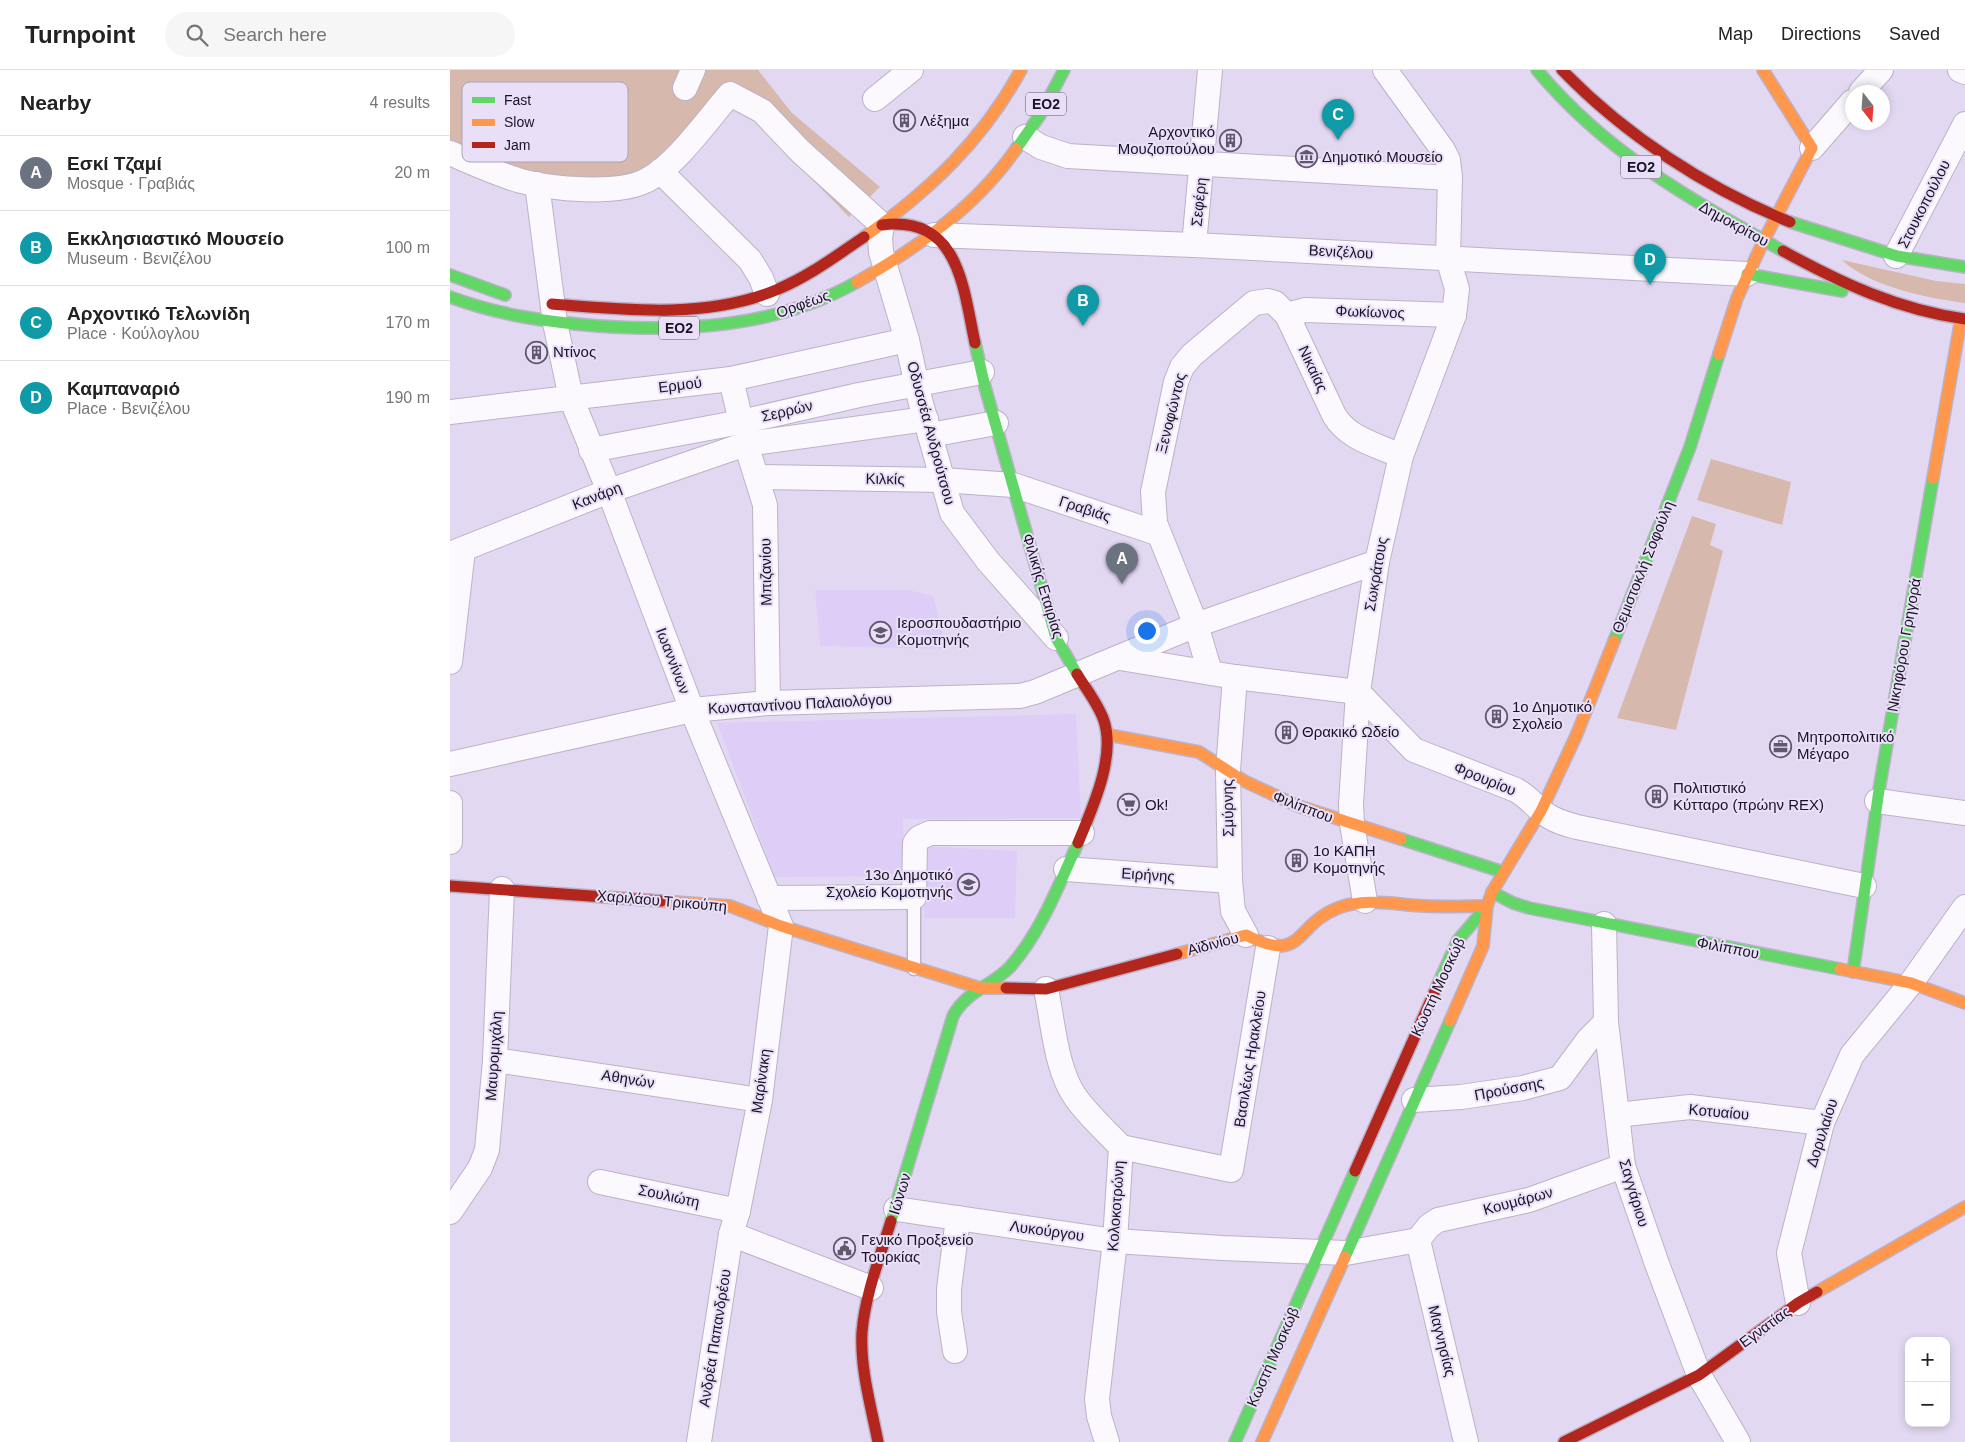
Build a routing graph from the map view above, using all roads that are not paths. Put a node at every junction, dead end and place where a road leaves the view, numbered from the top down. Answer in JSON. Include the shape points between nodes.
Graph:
{"nodes":[{"id":1,"x":911,"y":70,"type":"edge"},
{"id":2,"x":1021,"y":70,"type":"edge"},
{"id":3,"x":1064,"y":70,"type":"edge"},
{"id":4,"x":1210,"y":70,"type":"edge"},
{"id":5,"x":1385,"y":70,"type":"edge"},
{"id":6,"x":1537,"y":70,"type":"edge"},
{"id":7,"x":1562,"y":70,"type":"edge"},
{"id":8,"x":1763,"y":70,"type":"edge"},
{"id":9,"x":1881,"y":70,"type":"edge"},
{"id":10,"x":1960,"y":70,"type":"edge"},
{"id":11,"x":1965,"y":72,"type":"edge"},
{"id":12,"x":1867,"y":85,"type":"edge"},
{"id":13,"x":875,"y":99,"type":"dead end"},
{"id":14,"x":1845,"y":110,"type":"edge"},
{"id":15,"x":1965,"y":124,"type":"edge"},
{"id":16,"x":1025,"y":136,"type":"junction"},
{"id":17,"x":1812,"y":148,"type":"junction"},
{"id":18,"x":450,"y":153,"type":"edge"},
{"id":19,"x":462,"y":158,"type":"edge"},
{"id":20,"x":472,"y":162,"type":"edge"},
{"id":21,"x":1202,"y":163,"type":"junction"},
{"id":22,"x":660,"y":171,"type":"junction"},
{"id":23,"x":1450,"y":178,"type":"junction"},
{"id":24,"x":537,"y":184,"type":"junction"},
{"id":25,"x":1776,"y":217,"type":"junction"},
{"id":26,"x":882,"y":225,"type":"junction"},
{"id":27,"x":934,"y":235,"type":"junction"},
{"id":28,"x":1764,"y":240,"type":"junction"},
{"id":29,"x":1194,"y":245,"type":"junction"},
{"id":30,"x":1896,"y":256,"type":"junction"},
{"id":31,"x":1448,"y":258,"type":"junction"},
{"id":32,"x":885,"y":266,"type":"junction"},
{"id":33,"x":1965,"y":267,"type":"edge"},
{"id":34,"x":1747,"y":274,"type":"junction"},
{"id":35,"x":450,"y":275,"type":"edge"},
{"id":36,"x":767,"y":294,"type":"junction"},
{"id":37,"x":450,"y":297,"type":"edge"},
{"id":38,"x":520,"y":299,"type":"dead end"},
{"id":39,"x":1886,"y":299,"type":"junction"},
{"id":40,"x":548,"y":309,"type":"junction"},
{"id":41,"x":1287,"y":315,"type":"junction"},
{"id":42,"x":1454,"y":315,"type":"junction"},
{"id":43,"x":1963,"y":319,"type":"edge"},
{"id":44,"x":907,"y":340,"type":"junction"},
{"id":45,"x":982,"y":372,"type":"junction"},
{"id":46,"x":731,"y":379,"type":"junction"},
{"id":47,"x":918,"y":385,"type":"junction"},
{"id":48,"x":571,"y":398,"type":"junction"},
{"id":49,"x":450,"y":412,"type":"edge"},
{"id":50,"x":996,"y":423,"type":"junction"},
{"id":51,"x":928,"y":427,"type":"junction"},
{"id":52,"x":744,"y":432,"type":"junction"},
{"id":53,"x":591,"y":450,"type":"junction"},
{"id":54,"x":1401,"y":456,"type":"junction"},
{"id":55,"x":758,"y":477,"type":"junction"},
{"id":56,"x":942,"y":480,"type":"junction"},
{"id":57,"x":1013,"y":485,"type":"junction"},
{"id":58,"x":609,"y":491,"type":"junction"},
{"id":59,"x":1157,"y":533,"type":"junction"},
{"id":60,"x":457,"y":552,"type":"edge"},
{"id":61,"x":1377,"y":562,"type":"junction"},
{"id":62,"x":1196,"y":625,"type":"junction"},
{"id":63,"x":1056,"y":638,"type":"junction"},
{"id":64,"x":1120,"y":658,"type":"junction"},
{"id":65,"x":450,"y":662,"type":"edge"},
{"id":66,"x":1210,"y":672,"type":"junction"},
{"id":67,"x":1077,"y":674,"type":"junction"},
{"id":68,"x":1235,"y":677,"type":"junction"},
{"id":69,"x":1358,"y":692,"type":"junction"},
{"id":70,"x":768,"y":703,"type":"junction"},
{"id":71,"x":692,"y":710,"type":"junction"},
{"id":72,"x":1109,"y":735,"type":"junction"},
{"id":73,"x":450,"y":764,"type":"edge"},
{"id":74,"x":1228,"y":770,"type":"junction"},
{"id":75,"x":1878,"y":796,"type":"junction"},
{"id":76,"x":450,"y":803,"type":"edge"},
{"id":77,"x":1965,"y":804,"type":"edge"},
{"id":78,"x":1541,"y":810,"type":"junction"},
{"id":79,"x":1965,"y":813,"type":"edge"},
{"id":80,"x":1352,"y":824,"type":"junction"},
{"id":81,"x":1082,"y":833,"type":"junction"},
{"id":82,"x":450,"y":842,"type":"edge"},
{"id":83,"x":1066,"y":869,"type":"junction"},
{"id":84,"x":1503,"y":872,"type":"junction"},
{"id":85,"x":1230,"y":881,"type":"junction"},
{"id":86,"x":450,"y":886,"type":"edge"},
{"id":87,"x":1864,"y":886,"type":"junction"},
{"id":88,"x":502,"y":889,"type":"junction"},
{"id":89,"x":1492,"y":892,"type":"junction"},
{"id":90,"x":914,"y":897,"type":"junction"},
{"id":91,"x":769,"y":898,"type":"junction"},
{"id":92,"x":1365,"y":901,"type":"junction"},
{"id":93,"x":1487,"y":906,"type":"junction"},
{"id":94,"x":1965,"y":907,"type":"edge"},
{"id":95,"x":1604,"y":924,"type":"junction"},
{"id":96,"x":781,"y":926,"type":"junction"},
{"id":97,"x":1246,"y":935,"type":"junction"},
{"id":98,"x":1268,"y":948,"type":"junction"},
{"id":99,"x":914,"y":969,"type":"junction"},
{"id":100,"x":1853,"y":972,"type":"junction"},
{"id":101,"x":1911,"y":983,"type":"junction"},
{"id":102,"x":980,"y":988,"type":"junction"},
{"id":103,"x":1046,"y":989,"type":"junction"},
{"id":104,"x":1965,"y":1003,"type":"edge"},
{"id":105,"x":1606,"y":1022,"type":"junction"},
{"id":106,"x":495,"y":1060,"type":"junction"},
{"id":107,"x":760,"y":1100,"type":"junction"},
{"id":108,"x":1414,"y":1100,"type":"junction"},
{"id":109,"x":1617,"y":1115,"type":"junction"},
{"id":110,"x":1822,"y":1123,"type":"junction"},
{"id":111,"x":1121,"y":1147,"type":"junction"},
{"id":112,"x":1623,"y":1166,"type":"junction"},
{"id":113,"x":600,"y":1182,"type":"dead end"},
{"id":114,"x":1965,"y":1207,"type":"edge"},
{"id":115,"x":896,"y":1208,"type":"junction"},
{"id":116,"x":738,"y":1210,"type":"junction"},
{"id":117,"x":450,"y":1212,"type":"edge"},
{"id":118,"x":958,"y":1218,"type":"junction"},
{"id":119,"x":730,"y":1234,"type":"junction"},
{"id":120,"x":1115,"y":1240,"type":"junction"},
{"id":121,"x":1418,"y":1240,"type":"junction"},
{"id":122,"x":1319,"y":1251,"type":"junction"},
{"id":123,"x":1346,"y":1253,"type":"junction"},
{"id":124,"x":871,"y":1288,"type":"junction"},
{"id":125,"x":1798,"y":1303,"type":"junction"},
{"id":126,"x":955,"y":1351,"type":"dead end"},
{"id":127,"x":1699,"y":1375,"type":"junction"},
{"id":128,"x":699,"y":1442,"type":"edge"},
{"id":129,"x":878,"y":1442,"type":"edge"},
{"id":130,"x":1108,"y":1442,"type":"edge"},
{"id":131,"x":1235,"y":1442,"type":"edge"},
{"id":132,"x":1262,"y":1442,"type":"edge"},
{"id":133,"x":1466,"y":1442,"type":"edge"},
{"id":134,"x":1564,"y":1442,"type":"edge"},
{"id":135,"x":1738,"y":1442,"type":"edge"}],
"edges":[{"from":1,"to":13,"type":"street"},
{"from":2,"to":26,"type":"main road","name":"Ορφέως","number":"ΕΟ2","via":[[1000,109],[980,135],[925,191]]},
{"from":3,"to":16,"type":"main road","name":"Ορφέως","number":"ΕΟ2","via":[[1044,109]]},
{"from":4,"to":21,"type":"street","name":"Σεφέρη"},
{"from":5,"to":23,"type":"street","name":"Σωκράτους","via":[[1443,150]]},
{"from":6,"to":28,"type":"main road","name":"Δημοκρίτου","number":"ΕΟ2","via":[[1575,112],[1623,154],[1690,199]]},
{"from":7,"to":25,"type":"main road","name":"Δημοκρίτου","number":"ΕΟ2","via":[[1618,121],[1685,169]]},
{"from":8,"to":17,"type":"main road"},
{"from":9,"to":12,"type":"street"},
{"from":10,"to":11,"type":"street"},
{"from":14,"to":17,"type":"street"},
{"from":15,"to":30,"type":"street","name":"Στουκοπούλου"},
{"from":16,"to":21,"type":"street","via":[[1041,147],[1068,156]]},
{"from":16,"to":27,"type":"main road","name":"Ορφέως","number":"ΕΟ2","via":[[982,189]]},
{"from":17,"to":25,"type":"main road","name":"Θεμιστοκλή Σοφούλη"},
{"from":18,"to":19,"type":"street"},
{"from":20,"to":24,"type":"street"},
{"from":21,"to":23,"type":"street"},
{"from":21,"to":29,"type":"street","name":"Σεφέρη"},
{"from":22,"to":24,"type":"street","via":[[646,181],[615,189]]},
{"from":22,"to":26,"type":"street","via":[[730,94],[762,111],[800,151]]},
{"from":22,"to":36,"type":"street","via":[[750,260]]},
{"from":23,"to":31,"type":"street","name":"Σωκράτους"},
{"from":24,"to":40,"type":"street","name":"Ιωαννίνων"},
{"from":25,"to":28,"type":"main road","name":"Θεμιστοκλή Σοφούλη"},
{"from":25,"to":30,"type":"main road","name":"Δημοκρίτου","number":"ΕΟ2"},
{"from":26,"to":27,"type":"main road","name":"Φιλικής Εταιρίας","via":[[909,223]]},
{"from":26,"to":32,"type":"street","name":"Οδυσσέα Ανδρούτσου","via":[[880,238]]},
{"from":26,"to":36,"type":"main road","name":"Ορφέως","number":"ΕΟ2","via":[[813,272]]},
{"from":27,"to":29,"type":"street","name":"Βενιζέλου"},
{"from":27,"to":32,"type":"main road","name":"Ορφέως","number":"ΕΟ2"},
{"from":27,"to":45,"type":"main road","name":"Φιλικής Εταιρίας","via":[[945,245],[959,270]]},
{"from":28,"to":34,"type":"main road","name":"Θεμιστοκλή Σοφούλη"},
{"from":28,"to":39,"type":"main road","name":"Δημοκρίτου","number":"ΕΟ2","via":[[1842,281]]},
{"from":29,"to":31,"type":"street","name":"Βενιζέλου"},
{"from":30,"to":33,"type":"main road","name":"Δημοκρίτου","number":"ΕΟ2"},
{"from":31,"to":34,"type":"street","name":"Βενιζέλου"},
{"from":31,"to":42,"type":"street","name":"Σωκράτους","via":[[1457,288]]},
{"from":32,"to":40,"type":"main road","name":"Ορφέως","number":"ΕΟ2","via":[[823,298],[753,320],[701,327],[661,328]]},
{"from":32,"to":44,"type":"street","name":"Οδυσσέα Ανδρούτσου"},
{"from":34,"to":39,"type":"main road"},
{"from":34,"to":78,"type":"main road","name":"Θεμιστοκλή Σοφούλη","via":[[1670,500],[1576,736]]},
{"from":35,"to":38,"type":"main road","via":[[496,294]]},
{"from":36,"to":40,"type":"main road","name":"Ορφέως","number":"ΕΟ2","via":[[725,304],[679,309]]},
{"from":37,"to":40,"type":"main road","name":"Ορφέως","number":"ΕΟ2","via":[[496,312]]},
{"from":39,"to":43,"type":"main road","name":"Δημοκρίτου","number":"ΕΟ2"},
{"from":40,"to":48,"type":"street","name":"Ιωαννίνων"},
{"from":41,"to":42,"type":"street","name":"Φωκίωνος","via":[[1305,310]]},
{"from":41,"to":54,"type":"street","name":"Νικαίας","via":[[1342,426],[1353,435]]},
{"from":41,"to":59,"type":"street","name":"Ξενοφώντος","via":[[1275,303],[1261,301],[1248,306],[1192,355],[1178,374],[1153,492]]},
{"from":42,"to":54,"type":"street","name":"Σωκράτους"},
{"from":43,"to":75,"type":"main road","name":"Νικηφόρου Γρηγορά"},
{"from":44,"to":46,"type":"street","name":"Ερμού"},
{"from":44,"to":47,"type":"street","name":"Οδυσσέα Ανδρούτσου"},
{"from":45,"to":47,"type":"street","name":"Σερρών"},
{"from":45,"to":50,"type":"main road","name":"Φιλικής Εταιρίας"},
{"from":46,"to":48,"type":"street","name":"Ερμού"},
{"from":46,"to":52,"type":"street","name":"Μπιζανίου"},
{"from":47,"to":51,"type":"street","name":"Οδυσσέα Ανδρούτσου"},
{"from":47,"to":52,"type":"street","name":"Σερρών","via":[[859,394]]},
{"from":48,"to":49,"type":"street","name":"Ερμού"},
{"from":48,"to":53,"type":"street","name":"Ιωαννίνων"},
{"from":50,"to":51,"type":"street"},
{"from":50,"to":57,"type":"main road","name":"Φιλικής Εταιρίας"},
{"from":51,"to":52,"type":"street"},
{"from":51,"to":56,"type":"street","name":"Οδυσσέα Ανδρούτσου"},
{"from":52,"to":53,"type":"street","name":"Σερρών"},
{"from":52,"to":55,"type":"street","name":"Μπιζανίου"},
{"from":52,"to":58,"type":"street","name":"Κανάρη"},
{"from":53,"to":58,"type":"street","name":"Ιωαννίνων"},
{"from":54,"to":61,"type":"street","name":"Σωκράτους"},
{"from":55,"to":56,"type":"street","name":"Κιλκίς"},
{"from":55,"to":70,"type":"street","name":"Μπιζανίου","via":[[765,505]]},
{"from":56,"to":57,"type":"street","name":"Κιλκίς"},
{"from":56,"to":63,"type":"street","name":"Οδυσσέα Ανδρούτσου","via":[[952,513],[966,535]]},
{"from":57,"to":59,"type":"street","name":"Γραβιάς"},
{"from":57,"to":63,"type":"main road","name":"Φιλικής Εταιρίας"},
{"from":58,"to":60,"type":"street","name":"Κανάρη"},
{"from":58,"to":71,"type":"street","name":"Ιωαννίνων"},
{"from":59,"to":62,"type":"street"},
{"from":60,"to":65,"type":"street"},
{"from":61,"to":62,"type":"street","name":"Κωνσταντίνου Παλαιολόγου"},
{"from":61,"to":69,"type":"street","name":"Σωκράτους"},
{"from":62,"to":64,"type":"street","name":"Κωνσταντίνου Παλαιολόγου"},
{"from":62,"to":66,"type":"street"},
{"from":63,"to":67,"type":"main road","name":"Φιλικής Εταιρίας"},
{"from":64,"to":66,"type":"street"},
{"from":64,"to":67,"type":"street","name":"Κωνσταντίνου Παλαιολόγου"},
{"from":66,"to":68,"type":"street"},
{"from":67,"to":70,"type":"street","name":"Κωνσταντίνου Παλαιολόγου","via":[[1020,696]]},
{"from":67,"to":72,"type":"main road","name":"Φιλικής Εταιρίας","via":[[1104,720]]},
{"from":68,"to":69,"type":"street"},
{"from":68,"to":74,"type":"street","name":"Σμύρνης"},
{"from":69,"to":78,"type":"street","name":"Φρουρίου","via":[[1414,750],[1516,790]]},
{"from":69,"to":80,"type":"street","name":"Σωκράτους"},
{"from":70,"to":71,"type":"street","name":"Κωνσταντίνου Παλαιολόγου"},
{"from":71,"to":73,"type":"street","name":"Κωνσταντίνου Παλαιολόγου"},
{"from":71,"to":91,"type":"street","name":"Ιωαννίνων"},
{"from":72,"to":74,"type":"main road","name":"Φιλίππου","via":[[1199,752]]},
{"from":72,"to":81,"type":"main road","name":"Φιλικής Εταιρίας","via":[[1096,803]]},
{"from":74,"to":80,"type":"main road","name":"Φιλίππου","via":[[1257,788],[1298,806]]},
{"from":74,"to":85,"type":"street","name":"Σμύρνης"},
{"from":75,"to":77,"type":"street"},
{"from":75,"to":79,"type":"street"},
{"from":75,"to":87,"type":"main road","name":"Νικηφόρου Γρηγορά"},
{"from":76,"to":82,"type":"street"},
{"from":78,"to":84,"type":"main road","name":"Θεμιστοκλή Σοφούλη"},
{"from":78,"to":87,"type":"street","name":"Φρουρίου","via":[[1553,819],[1577,827]]},
{"from":80,"to":84,"type":"main road","name":"Φιλίππου"},
{"from":80,"to":92,"type":"street","name":"Σωκράτους"},
{"from":81,"to":83,"type":"main road","name":"Φιλικής Εταιρίας"},
{"from":81,"to":90,"type":"street","via":[[924,835],[915,843],[914,849]]},
{"from":83,"to":85,"type":"street","name":"Ειρήνης"},
{"from":83,"to":102,"type":"main road","name":"Φιλικής Εταιρίας","via":[[1015,961]]},
{"from":84,"to":89,"type":"main road","name":"Θεμιστοκλή Σοφούλη"},
{"from":85,"to":97,"type":"street","name":"Σμύρνης","via":[[1233,911]]},
{"from":86,"to":88,"type":"main road","name":"Χαριλάου Τρικούπη"},
{"from":87,"to":100,"type":"main road","name":"Νικηφόρου Γρηγορά"},
{"from":88,"to":96,"type":"main road","name":"Χαριλάου Τρικούπη","via":[[730,906]]},
{"from":88,"to":106,"type":"street","name":"Μαυρομιχάλη"},
{"from":89,"to":93,"type":"main road","name":"Θεμιστοκλή Σοφούλη"},
{"from":89,"to":95,"type":"main road","name":"Φιλίππου","via":[[1513,903]]},
{"from":90,"to":91,"type":"street"},
{"from":90,"to":99,"type":"lane"},
{"from":91,"to":96,"type":"street","name":"Ιωαννίνων"},
{"from":92,"to":93,"type":"main road"},
{"from":92,"to":98,"type":"main road","via":[[1329,912],[1294,943]]},
{"from":93,"to":108,"type":"main road","name":"Κωστή Μοσκώβ","via":[[1483,946]]},
{"from":93,"to":122,"type":"main road","name":"Κωστή Μοσκώβ","via":[[1458,940]]},
{"from":94,"to":101,"type":"street","name":"Δορυλαίου"},
{"from":95,"to":100,"type":"main road","name":"Φιλίππου"},
{"from":95,"to":105,"type":"street","name":"Σαγγάριου"},
{"from":96,"to":99,"type":"main road","name":"Χαριλάου Τρικούπη"},
{"from":96,"to":107,"type":"street","name":"Μαρίνακη"},
{"from":97,"to":98,"type":"main road","name":"Αϊδινίου"},
{"from":97,"to":103,"type":"main road","name":"Αϊδινίου"},
{"from":98,"to":111,"type":"street","name":"Βασιλέως Ηρακλείου","via":[[1231,1170]]},
{"from":99,"to":102,"type":"main road","name":"Χαριλάου Τρικούπη"},
{"from":100,"to":101,"type":"main road","name":"Φιλίππου"},
{"from":101,"to":104,"type":"main road","name":"Φιλίππου"},
{"from":101,"to":110,"type":"street","name":"Δορυλαίου","via":[[1849,1061]]},
{"from":102,"to":103,"type":"main road","name":"Αϊδινίου"},
{"from":102,"to":115,"type":"main road","name":"Ιώνων","via":[[966,996],[956,1010]]},
{"from":103,"to":111,"type":"street","name":"Κολοκοτρώνη","via":[[1057,1046],[1075,1097]]},
{"from":105,"to":108,"type":"street","name":"Προύσσης","via":[[1560,1078],[1505,1091]]},
{"from":105,"to":109,"type":"street","name":"Σαγγάριου"},
{"from":106,"to":107,"type":"street","name":"Αθηνών"},
{"from":106,"to":117,"type":"street","name":"Μαυρομιχάλη","via":[[486,1155]]},
{"from":107,"to":116,"type":"street","name":"Μαρίνακη"},
{"from":108,"to":123,"type":"main road","name":"Κωστή Μοσκώβ"},
{"from":109,"to":110,"type":"street","name":"Κοτυαίου","via":[[1690,1108]]},
{"from":109,"to":112,"type":"street","name":"Σαγγάριου"},
{"from":110,"to":125,"type":"street","name":"Δορυλαίου","via":[[1789,1253]]},
{"from":111,"to":120,"type":"street","name":"Κολοκοτρώνη"},
{"from":112,"to":121,"type":"street","name":"Κουμάρων","via":[[1529,1200],[1438,1220]]},
{"from":112,"to":127,"type":"street","name":"Σαγγάριου"},
{"from":113,"to":116,"type":"street","name":"Σουλιώτη"},
{"from":114,"to":125,"type":"main road","name":"Εγνατίας"},
{"from":115,"to":118,"type":"street","name":"Λυκούργου"},
{"from":115,"to":124,"type":"main road","name":"Ιώνων"},
{"from":116,"to":119,"type":"street","name":"Μαρίνακη"},
{"from":118,"to":120,"type":"street","name":"Λυκούργου"},
{"from":118,"to":126,"type":"street","via":[[949,1290]]},
{"from":119,"to":124,"type":"street"},
{"from":119,"to":128,"type":"street","name":"Ανδρέα Παπανδρέου"},
{"from":120,"to":122,"type":"street","name":"Λυκούργου"},
{"from":120,"to":130,"type":"street","name":"Κολοκοτρώνη","via":[[1097,1399]]},
{"from":121,"to":123,"type":"street","name":"Λυκούργου"},
{"from":121,"to":133,"type":"street","name":"Μαγνησίας"},
{"from":122,"to":123,"type":"street","name":"Λυκούργου"},
{"from":122,"to":131,"type":"main road","name":"Κωστή Μοσκώβ"},
{"from":123,"to":132,"type":"main road","name":"Κωστή Μοσκώβ"},
{"from":124,"to":129,"type":"main road","name":"Ιώνων","via":[[862,1342]]},
{"from":125,"to":127,"type":"main road","name":"Εγνατίας"},
{"from":127,"to":134,"type":"main road","name":"Εγνατίας"},
{"from":127,"to":135,"type":"street","name":"Σαγγάριου"}]}
